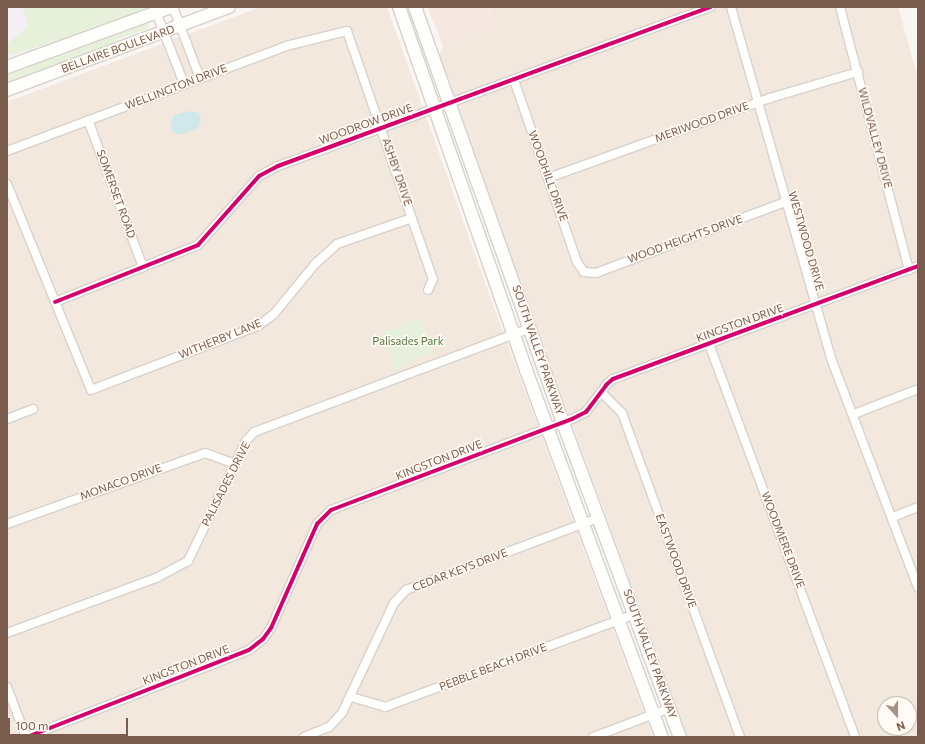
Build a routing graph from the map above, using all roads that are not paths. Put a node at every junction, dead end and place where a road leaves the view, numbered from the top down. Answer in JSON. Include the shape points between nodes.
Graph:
{"nodes":[{"id":1,"x":172,"y":7,"type":"edge"},
{"id":2,"x":230,"y":7,"type":"edge"},
{"id":3,"x":399,"y":7,"type":"edge"},
{"id":4,"x":415,"y":7,"type":"edge"},
{"id":5,"x":711,"y":7,"type":"edge"},
{"id":6,"x":731,"y":7,"type":"edge"},
{"id":7,"x":840,"y":7,"type":"edge"},
{"id":8,"x":156,"y":12,"type":"junction"},
{"id":9,"x":180,"y":26,"type":"junction"},
{"id":10,"x":347,"y":31,"type":"joint"},
{"id":11,"x":164,"y":32,"type":"junction"},
{"id":12,"x":7,"y":67,"type":"edge"},
{"id":13,"x":858,"y":72,"type":"junction"},
{"id":14,"x":200,"y":78,"type":"junction"},
{"id":15,"x":514,"y":80,"type":"junction"},
{"id":16,"x":184,"y":84,"type":"junction"},
{"id":17,"x":7,"y":90,"type":"edge"},
{"id":18,"x":758,"y":102,"type":"junction"},
{"id":19,"x":451,"y":104,"type":"junction"},
{"id":20,"x":434,"y":109,"type":"junction"},
{"id":21,"x":88,"y":120,"type":"junction"},
{"id":22,"x":382,"y":128,"type":"junction"},
{"id":23,"x":7,"y":151,"type":"edge"},
{"id":24,"x":548,"y":178,"type":"junction"},
{"id":25,"x":7,"y":184,"type":"edge"},
{"id":26,"x":785,"y":202,"type":"junction"},
{"id":27,"x":412,"y":218,"type":"junction"},
{"id":28,"x":918,"y":266,"type":"edge"},
{"id":29,"x":143,"y":267,"type":"junction"},
{"id":30,"x":910,"y":270,"type":"junction"},
{"id":31,"x":584,"y":272,"type":"joint"},
{"id":32,"x":428,"y":290,"type":"dead end"},
{"id":33,"x":55,"y":302,"type":"junction"},
{"id":34,"x":815,"y":304,"type":"junction"},
{"id":35,"x":530,"y":328,"type":"junction"},
{"id":36,"x":513,"y":333,"type":"junction"},
{"id":37,"x":709,"y":344,"type":"junction"},
{"id":38,"x":918,"y":390,"type":"edge"},
{"id":39,"x":601,"y":392,"type":"junction"},
{"id":40,"x":33,"y":409,"type":"dead end"},
{"id":41,"x":854,"y":414,"type":"junction"},
{"id":42,"x":7,"y":419,"type":"edge"},
{"id":43,"x":563,"y":423,"type":"junction"},
{"id":44,"x":549,"y":428,"type":"junction"},
{"id":45,"x":236,"y":464,"type":"junction"},
{"id":46,"x":918,"y":507,"type":"edge"},
{"id":47,"x":893,"y":517,"type":"junction"},
{"id":48,"x":599,"y":518,"type":"junction"},
{"id":49,"x":584,"y":523,"type":"junction"},
{"id":50,"x":7,"y":524,"type":"edge"},
{"id":51,"x":918,"y":588,"type":"edge"},
{"id":52,"x":634,"y":614,"type":"junction"},
{"id":53,"x":619,"y":620,"type":"junction"},
{"id":54,"x":7,"y":633,"type":"edge"},
{"id":55,"x":7,"y":687,"type":"edge"},
{"id":56,"x":351,"y":697,"type":"junction"},
{"id":57,"x":670,"y":708,"type":"junction"},
{"id":58,"x":653,"y":714,"type":"junction"},
{"id":59,"x":27,"y":737,"type":"edge"},
{"id":60,"x":304,"y":737,"type":"edge"},
{"id":61,"x":593,"y":737,"type":"edge"},
{"id":62,"x":662,"y":737,"type":"edge"},
{"id":63,"x":680,"y":737,"type":"edge"},
{"id":64,"x":740,"y":737,"type":"edge"},
{"id":65,"x":855,"y":737,"type":"edge"}],
"edges":[{"from":1,"to":8,"type":"main road","name":"BELLAIRE BOULEVARD"},
{"from":1,"to":9,"type":"street"},
{"from":2,"to":9,"type":"main road","name":"BELLAIRE BOULEVARD"},
{"from":3,"to":20,"type":"main road","name":"SOUTH VALLEY PARKWAY"},
{"from":4,"to":19,"type":"main road","name":"SOUTH VALLEY PARKWAY"},
{"from":5,"to":15,"type":"street","name":"WOODROW DRIVE"},
{"from":6,"to":18,"type":"street","name":"WESTWOOD DRIVE"},
{"from":7,"to":13,"type":"street","name":"WILDVALLEY DRIVE"},
{"from":8,"to":11,"type":"street"},
{"from":8,"to":12,"type":"main road","name":"BELLAIRE BOULEVARD"},
{"from":9,"to":11,"type":"main road","name":"BELLAIRE BOULEVARD"},
{"from":9,"to":14,"type":"street"},
{"from":10,"to":14,"type":"street","name":"WELLINGTON DRIVE","via":[[286,46]]},
{"from":10,"to":22,"type":"street","name":"ASHBY DRIVE"},
{"from":11,"to":16,"type":"street"},
{"from":11,"to":17,"type":"main road","name":"BELLAIRE BOULEVARD"},
{"from":13,"to":18,"type":"street","name":"MERIWOOD DRIVE"},
{"from":13,"to":30,"type":"street","name":"WILDVALLEY DRIVE"},
{"from":14,"to":16,"type":"street","name":"WELLINGTON DRIVE"},
{"from":15,"to":19,"type":"street","name":"WOODROW DRIVE"},
{"from":15,"to":24,"type":"street","name":"WOODHILL DRIVE"},
{"from":16,"to":21,"type":"street","name":"WELLINGTON DRIVE"},
{"from":18,"to":24,"type":"street","name":"MERIWOOD DRIVE"},
{"from":18,"to":26,"type":"street","name":"WESTWOOD DRIVE"},
{"from":19,"to":20,"type":"street","name":"WOODROW DRIVE"},
{"from":19,"to":35,"type":"main road","name":"SOUTH VALLEY PARKWAY"},
{"from":20,"to":22,"type":"street","name":"WOODROW DRIVE"},
{"from":20,"to":36,"type":"main road","name":"SOUTH VALLEY PARKWAY"},
{"from":21,"to":23,"type":"street","name":"WELLINGTON DRIVE"},
{"from":21,"to":29,"type":"street","name":"SOMERSET ROAD"},
{"from":22,"to":27,"type":"street","name":"ASHBY DRIVE"},
{"from":22,"to":29,"type":"street","name":"WOODROW DRIVE","via":[[278,166],[259,176],[198,245]]},
{"from":24,"to":31,"type":"street","name":"WOODHILL DRIVE","via":[[577,262]]},
{"from":25,"to":33,"type":"street"},
{"from":26,"to":31,"type":"street","name":"WOOD HEIGHTS DRIVE","via":[[596,272]]},
{"from":26,"to":34,"type":"street","name":"WESTWOOD DRIVE"},
{"from":27,"to":32,"type":"street","name":"ASHBY DRIVE","via":[[433,279]]},
{"from":27,"to":33,"type":"street","name":"WITHERBY LANE","via":[[337,244],[315,264],[274,314],[258,326],[91,390]]},
{"from":28,"to":30,"type":"street","name":"KINGSTON DRIVE"},
{"from":29,"to":33,"type":"street","name":"WOODROW DRIVE"},
{"from":30,"to":34,"type":"street","name":"KINGSTON DRIVE"},
{"from":34,"to":37,"type":"street","name":"KINGSTON DRIVE"},
{"from":34,"to":41,"type":"street","name":"WESTWOOD DRIVE","via":[[832,361]]},
{"from":35,"to":36,"type":"street","name":"PALISADES DRIVE"},
{"from":35,"to":43,"type":"main road","name":"SOUTH VALLEY PARKWAY"},
{"from":36,"to":44,"type":"main road","name":"SOUTH VALLEY PARKWAY"},
{"from":36,"to":45,"type":"street","name":"PALISADES DRIVE","via":[[254,432],[246,441]]},
{"from":37,"to":39,"type":"street","name":"KINGSTON DRIVE","via":[[613,379]]},
{"from":37,"to":65,"type":"street","name":"WOODMERE DRIVE"},
{"from":38,"to":41,"type":"street"},
{"from":39,"to":43,"type":"street","name":"KINGSTON DRIVE","via":[[586,412]]},
{"from":39,"to":64,"type":"street","name":"EASTWOOD DRIVE","via":[[622,413]]},
{"from":40,"to":42,"type":"street"},
{"from":41,"to":47,"type":"street","name":"WESTWOOD DRIVE"},
{"from":43,"to":44,"type":"street","name":"KINGSTON DRIVE"},
{"from":43,"to":48,"type":"main road","name":"SOUTH VALLEY PARKWAY"},
{"from":44,"to":49,"type":"main road","name":"SOUTH VALLEY PARKWAY"},
{"from":44,"to":59,"type":"street","name":"KINGSTON DRIVE","via":[[331,510],[317,524],[271,628],[254,647]]},
{"from":45,"to":50,"type":"street","name":"MONACO DRIVE","via":[[220,456],[205,453]]},
{"from":45,"to":54,"type":"street","name":"PALISADES DRIVE","via":[[188,561],[158,577]]},
{"from":46,"to":47,"type":"street"},
{"from":47,"to":51,"type":"street","name":"WESTWOOD DRIVE"},
{"from":48,"to":49,"type":"street","name":"CEDAR KEYS DRIVE"},
{"from":48,"to":52,"type":"main road","name":"SOUTH VALLEY PARKWAY"},
{"from":49,"to":53,"type":"main road","name":"SOUTH VALLEY PARKWAY"},
{"from":49,"to":56,"type":"street","name":"CEDAR KEYS DRIVE","via":[[406,590],[394,603]]},
{"from":52,"to":53,"type":"street","name":"PEBBLE BEACH DRIVE"},
{"from":52,"to":57,"type":"main road","name":"SOUTH VALLEY PARKWAY"},
{"from":53,"to":56,"type":"street","name":"PEBBLE BEACH DRIVE","via":[[385,707]]},
{"from":53,"to":58,"type":"main road","name":"SOUTH VALLEY PARKWAY"},
{"from":55,"to":59,"type":"street"},
{"from":56,"to":60,"type":"street","name":"CEDAR KEYS DRIVE","via":[[342,713],[328,727]]},
{"from":57,"to":58,"type":"street"},
{"from":57,"to":63,"type":"main road","name":"SOUTH VALLEY PARKWAY"},
{"from":58,"to":61,"type":"street"},
{"from":58,"to":62,"type":"main road","name":"SOUTH VALLEY PARKWAY"}]}
